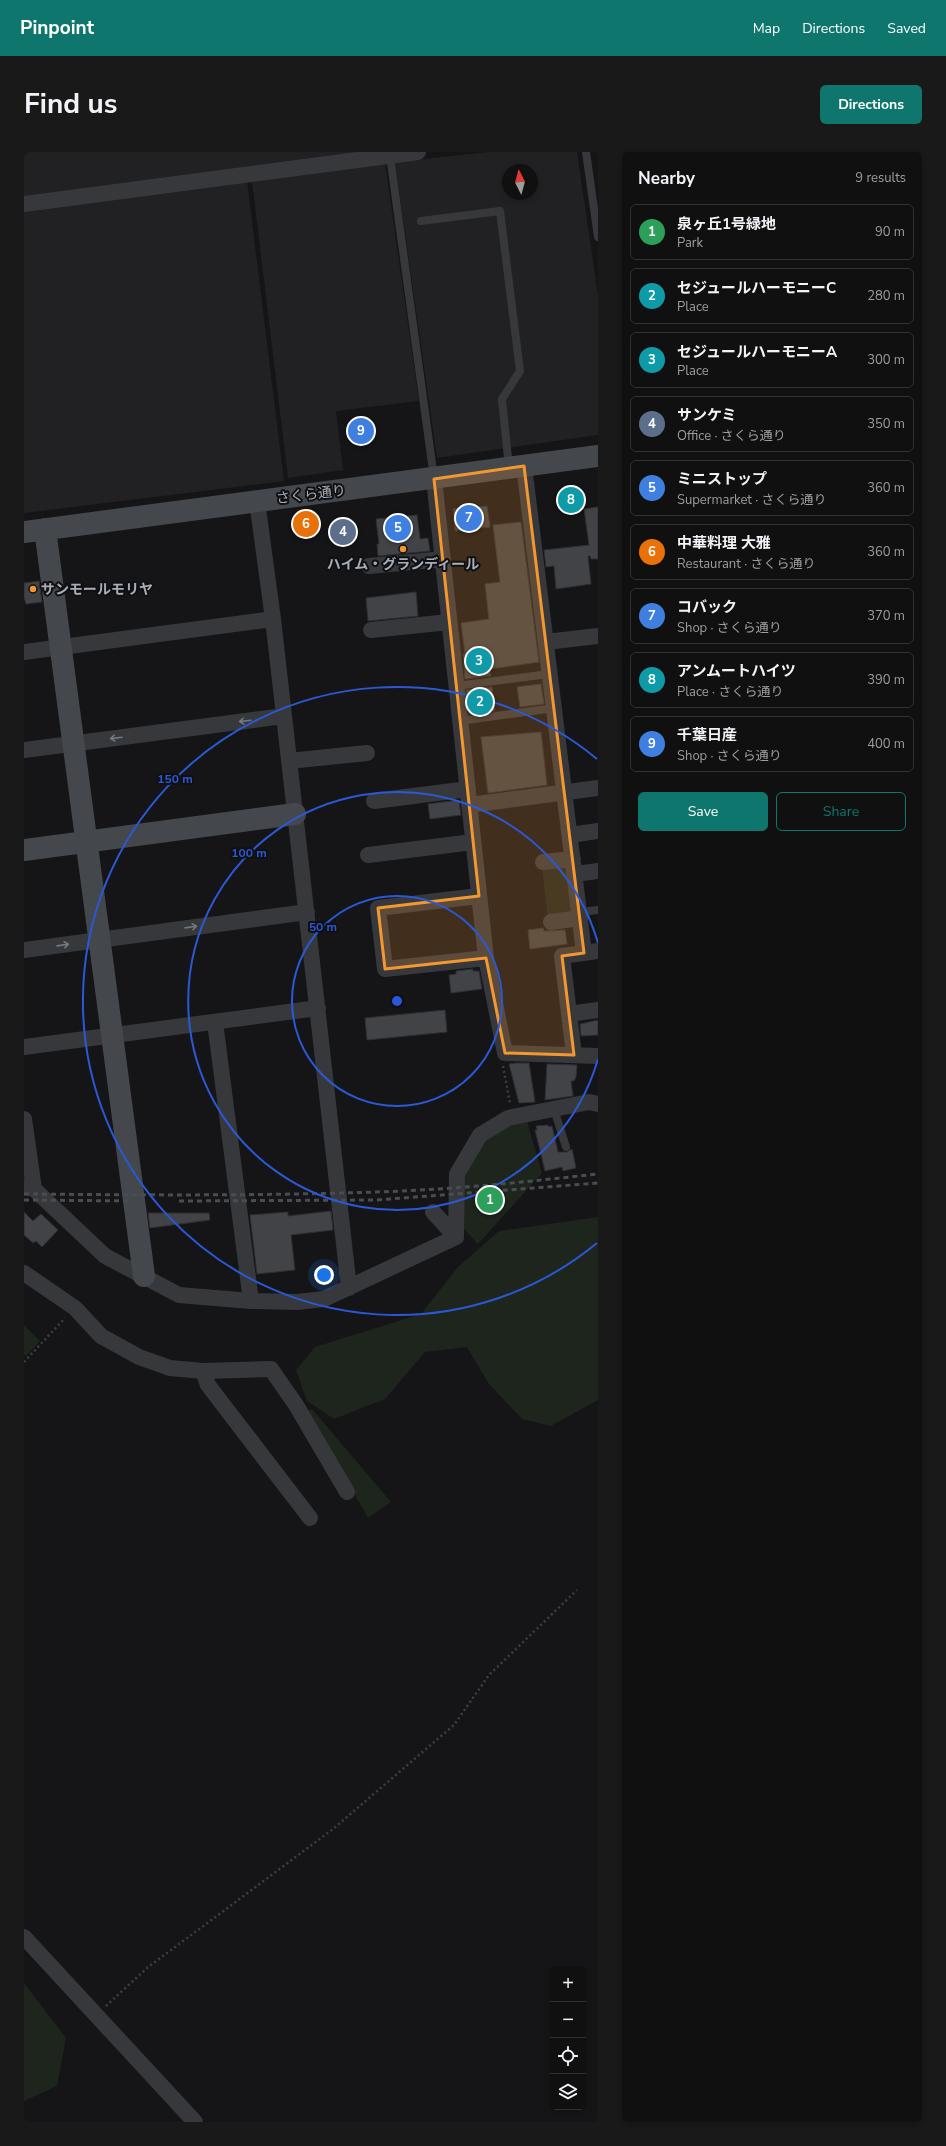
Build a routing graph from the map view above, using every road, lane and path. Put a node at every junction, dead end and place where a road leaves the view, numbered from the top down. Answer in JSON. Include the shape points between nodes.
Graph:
{"nodes":[{"id":1,"x":418,"y":152,"type":"edge"},
{"id":2,"x":586,"y":152,"type":"edge"},
{"id":3,"x":390,"y":156,"type":"junction"},
{"id":4,"x":24,"y":204,"type":"edge"},
{"id":5,"x":420,"y":221,"type":"dead end"},
{"id":6,"x":598,"y":237,"type":"edge"},
{"id":7,"x":598,"y":456,"type":"edge"},
{"id":8,"x":516,"y":467,"type":"junction"},
{"id":9,"x":434,"y":478,"type":"junction"},
{"id":10,"x":257,"y":501,"type":"junction"},
{"id":11,"x":45,"y":529,"type":"junction"},
{"id":12,"x":24,"y":532,"type":"edge"},
{"id":13,"x":443,"y":559,"type":"junction"},
{"id":14,"x":369,"y":566,"type":"dead end"},
{"id":15,"x":273,"y":619,"type":"junction"},
{"id":16,"x":449,"y":622,"type":"junction"},
{"id":17,"x":371,"y":630,"type":"dead end"},
{"id":18,"x":598,"y":636,"type":"edge"},
{"id":19,"x":546,"y":642,"type":"junction"},
{"id":20,"x":60,"y":648,"type":"junction"},
{"id":21,"x":24,"y":652,"type":"edge"},
{"id":22,"x":550,"y":674,"type":"junction"},
{"id":23,"x":456,"y":686,"type":"junction"},
{"id":24,"x":554,"y":708,"type":"junction"},
{"id":25,"x":284,"y":716,"type":"junction"},
{"id":26,"x":460,"y":721,"type":"junction"},
{"id":27,"x":74,"y":744,"type":"junction"},
{"id":28,"x":24,"y":750,"type":"edge"},
{"id":29,"x":367,"y":753,"type":"dead end"},
{"id":30,"x":289,"y":761,"type":"junction"},
{"id":31,"x":598,"y":788,"type":"edge"},
{"id":32,"x":564,"y":792,"type":"junction"},
{"id":33,"x":468,"y":797,"type":"junction"},
{"id":34,"x":374,"y":801,"type":"dead end"},
{"id":35,"x":295,"y":814,"type":"junction"},
{"id":36,"x":598,"y":831,"type":"edge"},
{"id":37,"x":570,"y":834,"type":"junction"},
{"id":38,"x":86,"y":842,"type":"junction"},
{"id":39,"x":473,"y":842,"type":"junction"},
{"id":40,"x":24,"y":850,"type":"edge"},
{"id":41,"x":368,"y":855,"type":"dead end"},
{"id":42,"x":543,"y":862,"type":"dead end"},
{"id":43,"x":574,"y":866,"type":"junction"},
{"id":44,"x":598,"y":872,"type":"edge"},
{"id":45,"x":479,"y":896,"type":"junction"},
{"id":46,"x":598,"y":910,"type":"edge"},
{"id":47,"x":307,"y":912,"type":"junction"},
{"id":48,"x":580,"y":915,"type":"junction"},
{"id":49,"x":551,"y":922,"type":"dead end"},
{"id":50,"x":99,"y":940,"type":"junction"},
{"id":51,"x":24,"y":950,"type":"edge"},
{"id":52,"x":591,"y":952,"type":"edge"},
{"id":53,"x":486,"y":958,"type":"junction"},
{"id":54,"x":318,"y":1008,"type":"junction"},
{"id":55,"x":598,"y":1010,"type":"edge"},
{"id":56,"x":569,"y":1014,"type":"junction"},
{"id":57,"x":215,"y":1022,"type":"junction"},
{"id":58,"x":112,"y":1036,"type":"junction"},
{"id":59,"x":24,"y":1047,"type":"edge"},
{"id":60,"x":574,"y":1055,"type":"junction"},
{"id":61,"x":598,"y":1056,"type":"edge"},
{"id":62,"x":503,"y":1065,"type":"dead end"},
{"id":63,"x":598,"y":1104,"type":"edge"},
{"id":64,"x":554,"y":1109,"type":"junction"},
{"id":65,"x":513,"y":1117,"type":"junction"},
{"id":66,"x":24,"y":1120,"type":"edge"},
{"id":67,"x":566,"y":1147,"type":"dead end"},
{"id":68,"x":29,"y":1188,"type":"edge"},
{"id":69,"x":433,"y":1212,"type":"dead end"},
{"id":70,"x":456,"y":1237,"type":"junction"},
{"id":71,"x":24,"y":1273,"type":"edge"},
{"id":72,"x":144,"y":1276,"type":"junction"},
{"id":73,"x":349,"y":1288,"type":"junction"},
{"id":74,"x":251,"y":1301,"type":"junction"},
{"id":75,"x":75,"y":1308,"type":"junction"},
{"id":76,"x":24,"y":1362,"type":"edge"},
{"id":77,"x":203,"y":1371,"type":"junction"},
{"id":78,"x":347,"y":1492,"type":"dead end"},
{"id":79,"x":310,"y":1518,"type":"dead end"},
{"id":80,"x":577,"y":1590,"type":"dead end"},
{"id":81,"x":24,"y":1937,"type":"edge"},
{"id":82,"x":96,"y":2016,"type":"junction"},
{"id":83,"x":195,"y":2122,"type":"edge"}],
"edges":[{"from":1,"to":3,"type":"street"},
{"from":2,"to":6,"type":"lane"},
{"from":3,"to":4,"type":"street"},
{"from":3,"to":9,"type":"lane"},
{"from":5,"to":8,"type":"lane","via":[[500,211],[520,371],[502,399]]},
{"from":7,"to":8,"type":"street","name":"さくら通り"},
{"from":8,"to":9,"type":"street","name":"さくら通り"},
{"from":8,"to":19,"type":"street"},
{"from":9,"to":10,"type":"street","name":"さくら通り"},
{"from":9,"to":13,"type":"street"},
{"from":10,"to":11,"type":"street","name":"さくら通り"},
{"from":10,"to":15,"type":"street"},
{"from":11,"to":12,"type":"street","name":"さくら通り"},
{"from":11,"to":20,"type":"street"},
{"from":13,"to":14,"type":"street"},
{"from":13,"to":16,"type":"street"},
{"from":15,"to":20,"type":"street"},
{"from":15,"to":25,"type":"street"},
{"from":16,"to":17,"type":"street"},
{"from":16,"to":23,"type":"street"},
{"from":18,"to":19,"type":"street"},
{"from":19,"to":22,"type":"street"},
{"from":20,"to":21,"type":"street"},
{"from":20,"to":27,"type":"street"},
{"from":22,"to":23,"type":"lane"},
{"from":22,"to":24,"type":"street"},
{"from":23,"to":26,"type":"street"},
{"from":24,"to":26,"type":"lane"},
{"from":24,"to":32,"type":"street"},
{"from":25,"to":27,"type":"street","one_way":true},
{"from":25,"to":30,"type":"street"},
{"from":26,"to":33,"type":"street"},
{"from":27,"to":28,"type":"street"},
{"from":27,"to":38,"type":"street"},
{"from":29,"to":30,"type":"street"},
{"from":30,"to":35,"type":"street"},
{"from":31,"to":32,"type":"street"},
{"from":32,"to":33,"type":"street"},
{"from":32,"to":37,"type":"street"},
{"from":33,"to":34,"type":"street"},
{"from":33,"to":39,"type":"street"},
{"from":35,"to":38,"type":"street"},
{"from":35,"to":47,"type":"street"},
{"from":36,"to":37,"type":"street"},
{"from":37,"to":43,"type":"street"},
{"from":38,"to":40,"type":"street"},
{"from":38,"to":50,"type":"street"},
{"from":39,"to":41,"type":"street"},
{"from":39,"to":45,"type":"street"},
{"from":42,"to":43,"type":"street"},
{"from":43,"to":44,"type":"street"},
{"from":43,"to":48,"type":"street"},
{"from":45,"to":53,"type":"street"},
{"from":45,"to":53,"type":"street","via":[[378,908],[385,969]]},
{"from":46,"to":48,"type":"lane"},
{"from":50,"to":47,"type":"street","one_way":true},
{"from":47,"to":54,"type":"street"},
{"from":48,"to":49,"type":"street"},
{"from":48,"to":52,"type":"street"},
{"from":51,"to":50,"type":"street","one_way":true},
{"from":50,"to":58,"type":"street"},
{"from":52,"to":56,"type":"street","via":[[562,956]]},
{"from":53,"to":60,"type":"street","via":[[505,1053]]},
{"from":54,"to":57,"type":"street"},
{"from":54,"to":73,"type":"street"},
{"from":55,"to":56,"type":"street"},
{"from":56,"to":60,"type":"street"},
{"from":57,"to":58,"type":"street"},
{"from":57,"to":74,"type":"street"},
{"from":58,"to":59,"type":"street"},
{"from":58,"to":72,"type":"street"},
{"from":60,"to":61,"type":"street"},
{"from":62,"to":65,"type":"path"},
{"from":63,"to":64,"type":"street","via":[[589,1102]]},
{"from":64,"to":65,"type":"street"},
{"from":64,"to":67,"type":"lane"},
{"from":65,"to":70,"type":"street","via":[[480,1135],[457,1174]]},
{"from":66,"to":68,"type":"street"},
{"from":68,"to":72,"type":"street","via":[[105,1256]]},
{"from":69,"to":70,"type":"street"},
{"from":70,"to":73,"type":"street"},
{"from":71,"to":75,"type":"street"},
{"from":72,"to":74,"type":"street","via":[[179,1295]]},
{"from":73,"to":74,"type":"street","via":[[324,1299],[297,1302]]},
{"from":75,"to":76,"type":"path"},
{"from":75,"to":77,"type":"street","via":[[101,1336],[139,1357],[170,1368]]},
{"from":77,"to":78,"type":"street","via":[[271,1369],[296,1405]]},
{"from":77,"to":79,"type":"street","via":[[208,1385]]},
{"from":80,"to":82,"type":"path","via":[[489,1675],[454,1725],[333,1829],[147,1968]]},
{"from":81,"to":82,"type":"street"},
{"from":82,"to":83,"type":"street"}]}
